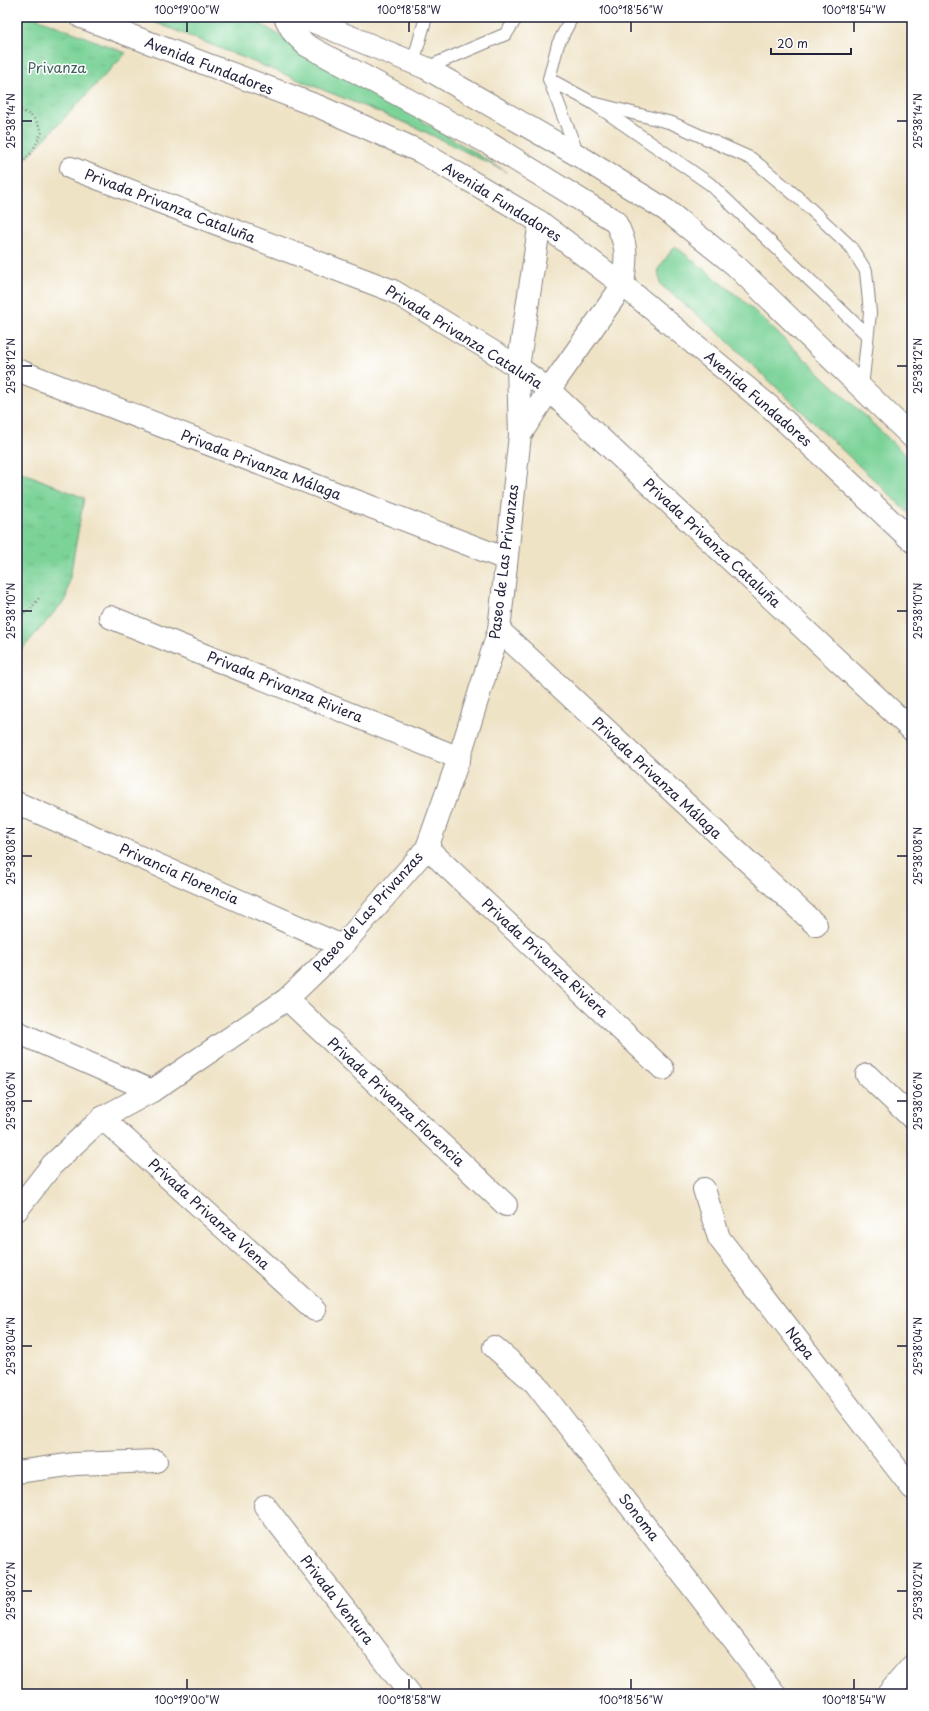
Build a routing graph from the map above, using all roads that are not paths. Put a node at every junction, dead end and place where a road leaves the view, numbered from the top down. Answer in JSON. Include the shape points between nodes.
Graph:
{"nodes":[{"id":1,"x":81,"y":17,"type":"edge"},
{"id":2,"x":284,"y":17,"type":"edge"},
{"id":3,"x":302,"y":17,"type":"edge"},
{"id":4,"x":426,"y":17,"type":"edge"},
{"id":5,"x":517,"y":17,"type":"edge"},
{"id":6,"x":572,"y":17,"type":"edge"},
{"id":7,"x":419,"y":66,"type":"junction"},
{"id":8,"x":549,"y":79,"type":"junction"},
{"id":9,"x":593,"y":103,"type":"junction"},
{"id":10,"x":579,"y":156,"type":"junction"},
{"id":11,"x":71,"y":168,"type":"dead end"},
{"id":12,"x":540,"y":222,"type":"junction"},
{"id":13,"x":623,"y":285,"type":"junction"},
{"id":14,"x":867,"y":335,"type":"junction"},
{"id":15,"x":518,"y":367,"type":"junction"},
{"id":16,"x":17,"y":370,"type":"edge"},
{"id":17,"x":862,"y":388,"type":"junction"},
{"id":18,"x":548,"y":390,"type":"junction"},
{"id":19,"x":520,"y":435,"type":"junction"},
{"id":20,"x":912,"y":437,"type":"edge"},
{"id":21,"x":912,"y":540,"type":"edge"},
{"id":22,"x":506,"y":559,"type":"junction"},
{"id":23,"x":110,"y":617,"type":"dead end"},
{"id":24,"x":499,"y":630,"type":"junction"},
{"id":25,"x":912,"y":730,"type":"edge"},
{"id":26,"x":459,"y":758,"type":"junction"},
{"id":27,"x":17,"y":803,"type":"edge"},
{"id":28,"x":427,"y":848,"type":"junction"},
{"id":29,"x":816,"y":925,"type":"dead end"},
{"id":30,"x":342,"y":946,"type":"junction"},
{"id":31,"x":287,"y":999,"type":"junction"},
{"id":32,"x":17,"y":1032,"type":"edge"},
{"id":33,"x":663,"y":1069,"type":"dead end"},
{"id":34,"x":867,"y":1075,"type":"dead end"},
{"id":35,"x":152,"y":1091,"type":"junction"},
{"id":36,"x":102,"y":1118,"type":"junction"},
{"id":37,"x":912,"y":1118,"type":"edge"},
{"id":38,"x":704,"y":1189,"type":"dead end"},
{"id":39,"x":506,"y":1205,"type":"dead end"},
{"id":40,"x":17,"y":1210,"type":"edge"},
{"id":41,"x":315,"y":1310,"type":"dead end"},
{"id":42,"x":494,"y":1347,"type":"dead end"},
{"id":43,"x":156,"y":1461,"type":"dead end"},
{"id":44,"x":17,"y":1472,"type":"edge"},
{"id":45,"x":912,"y":1488,"type":"edge"},
{"id":46,"x":265,"y":1506,"type":"dead end"},
{"id":47,"x":912,"y":1666,"type":"edge"},
{"id":48,"x":410,"y":1694,"type":"edge"},
{"id":49,"x":775,"y":1694,"type":"edge"},
{"id":50,"x":888,"y":1694,"type":"edge"}],
"edges":[{"from":1,"to":12,"type":"street","name":"Avenida Fundadores","via":[[320,107],[421,152]]},
{"from":2,"to":13,"type":"street","via":[[293,32],[306,45],[490,144],[615,221],[624,237],[626,252]]},
{"from":3,"to":7,"type":"street"},
{"from":4,"to":7,"type":"lane"},
{"from":5,"to":7,"type":"lane","via":[[506,34]]},
{"from":6,"to":8,"type":"lane","via":[[558,44]]},
{"from":7,"to":10,"type":"street"},
{"from":8,"to":9,"type":"lane"},
{"from":8,"to":10,"type":"lane"},
{"from":9,"to":14,"type":"lane","via":[[710,184]]},
{"from":9,"to":14,"type":"lane","via":[[672,123],[752,159],[801,200],[850,246],[866,271],[870,313]]},
{"from":10,"to":17,"type":"street","via":[[666,210],[736,266]]},
{"from":11,"to":15,"type":"street","name":"Privada Privanza Cataluña","via":[[393,291]]},
{"from":12,"to":13,"type":"street","name":"Avenida Fundadores"},
{"from":12,"to":15,"type":"street","name":"Paseo de Las Privanzas"},
{"from":13,"to":18,"type":"street","name":"Paseo de Las Privanzas"},
{"from":13,"to":21,"type":"street","name":"Avenida Fundadores","via":[[769,406]]},
{"from":14,"to":17,"type":"lane"},
{"from":15,"to":18,"type":"street","name":"Privada Privanza Cataluña"},
{"from":15,"to":19,"type":"street","name":"Paseo de Las Privanzas"},
{"from":16,"to":22,"type":"street","name":"Privada Privanza Málaga"},
{"from":17,"to":20,"type":"street"},
{"from":18,"to":19,"type":"street","name":"Paseo de Las Privanzas"},
{"from":18,"to":25,"type":"street","name":"Privada Privanza Cataluña"},
{"from":19,"to":22,"type":"street","name":"Paseo de Las Privanzas"},
{"from":22,"to":24,"type":"street","name":"Paseo de Las Privanzas"},
{"from":23,"to":26,"type":"street","name":"Privada Privanza Riviera"},
{"from":24,"to":26,"type":"street","name":"Paseo de Las Privanzas"},
{"from":24,"to":29,"type":"street","name":"Privada Privanza Málaga"},
{"from":26,"to":28,"type":"street","name":"Paseo de Las Privanzas"},
{"from":27,"to":30,"type":"street","name":"Privancia Florencia"},
{"from":28,"to":30,"type":"street","name":"Paseo de Las Privanzas"},
{"from":28,"to":33,"type":"street","name":"Privada Privanza Riviera"},
{"from":30,"to":31,"type":"street","name":"Paseo de Las Privanzas"},
{"from":31,"to":35,"type":"street","name":"Paseo de Las Privanzas"},
{"from":31,"to":39,"type":"street","name":"Privada Privanza Florencia"},
{"from":32,"to":35,"type":"street"},
{"from":34,"to":37,"type":"street"},
{"from":35,"to":36,"type":"street","name":"Paseo de Las Privanzas"},
{"from":36,"to":40,"type":"street","name":"Paseo de Las Privanzas","via":[[52,1165]]},
{"from":36,"to":41,"type":"street","name":"Privada Privanza Viena"},
{"from":38,"to":45,"type":"street","name":"Napa","via":[[719,1238]]},
{"from":42,"to":49,"type":"street","name":"Sonoma","via":[[535,1383]]},
{"from":43,"to":44,"type":"street","via":[[75,1464]]},
{"from":46,"to":48,"type":"street","name":"Privada Ventura"},
{"from":47,"to":50,"type":"street"}]}
